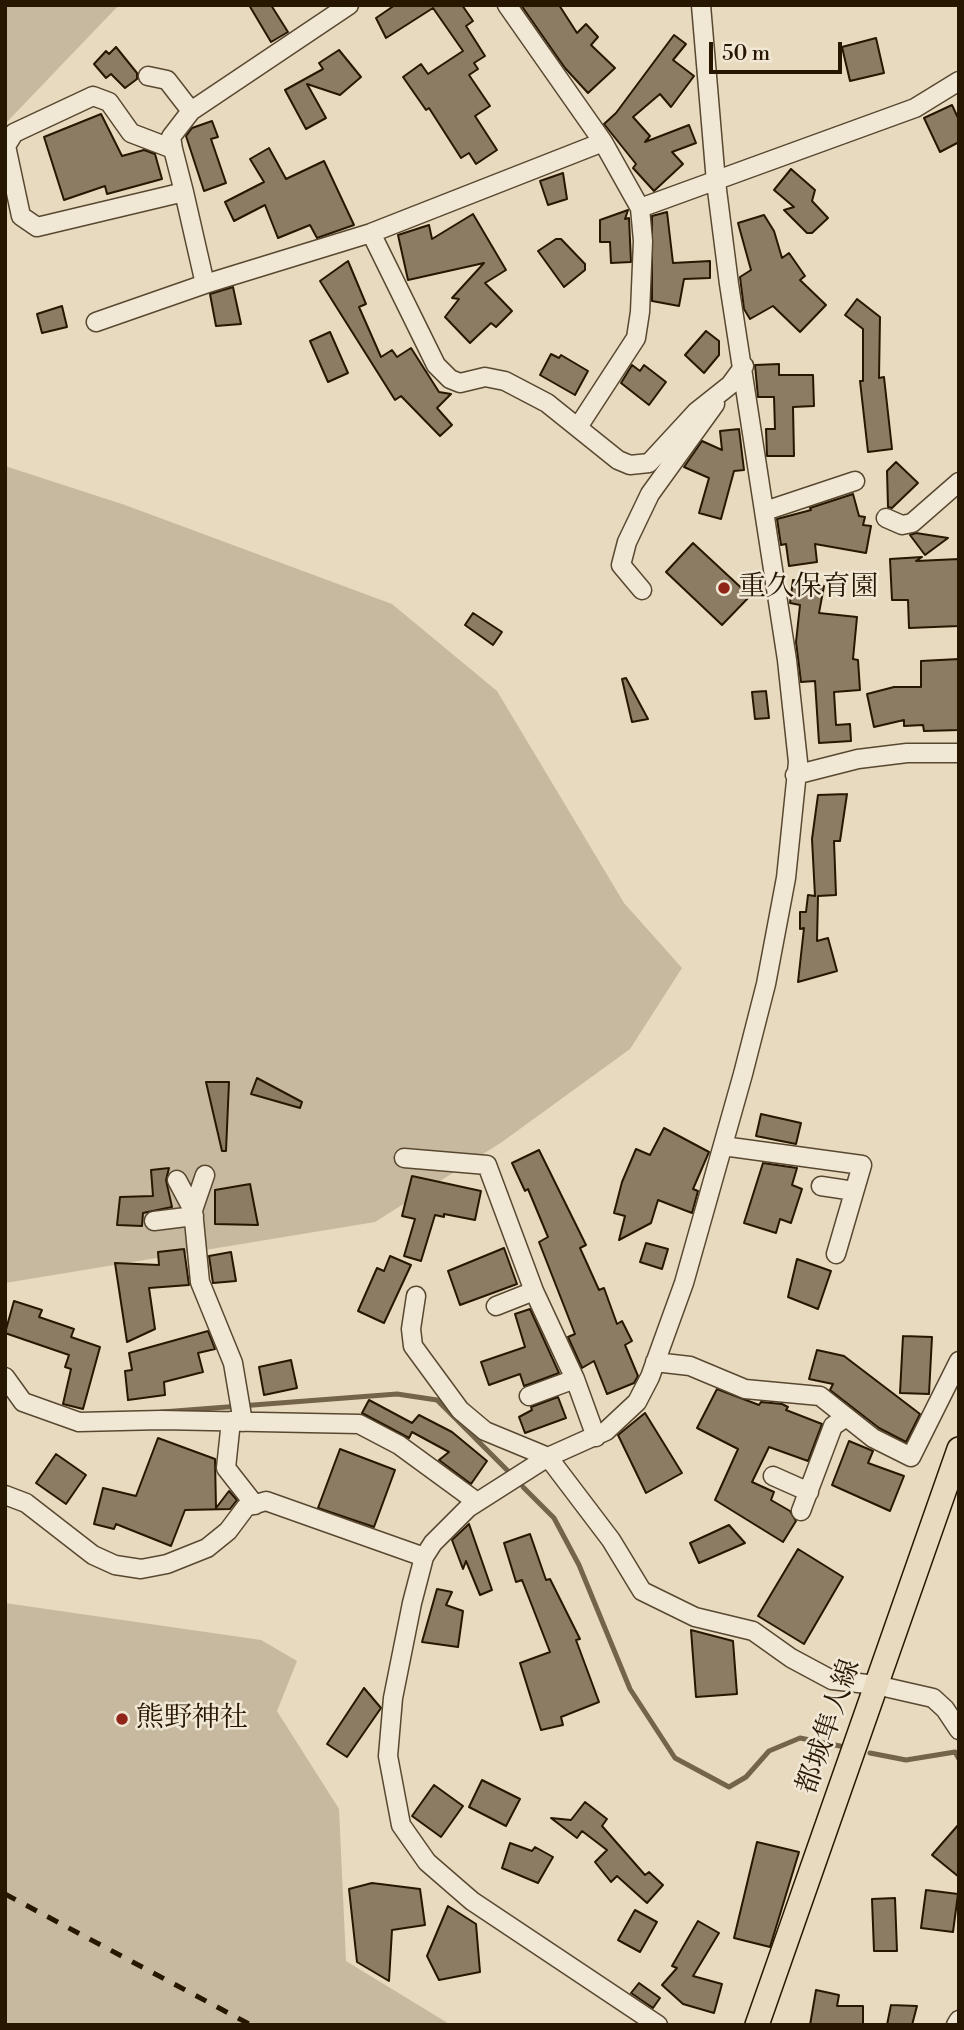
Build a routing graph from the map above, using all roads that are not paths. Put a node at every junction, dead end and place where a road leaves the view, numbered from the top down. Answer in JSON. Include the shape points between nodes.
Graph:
{"nodes":[{"id":1,"x":349,"y":5,"type":"edge"},
{"id":2,"x":507,"y":5,"type":"edge"},
{"id":3,"x":701,"y":5,"type":"edge"},
{"id":4,"x":148,"y":76,"type":"dead end"},
{"id":5,"x":959,"y":81,"type":"edge"},
{"id":6,"x":191,"y":111,"type":"junction"},
{"id":7,"x":603,"y":142,"type":"junction"},
{"id":8,"x":173,"y":149,"type":"junction"},
{"id":9,"x":716,"y":182,"type":"junction"},
{"id":10,"x":184,"y":192,"type":"junction"},
{"id":11,"x":640,"y":208,"type":"junction"},
{"id":12,"x":371,"y":233,"type":"junction"},
{"id":13,"x":205,"y":284,"type":"junction"},
{"id":14,"x":96,"y":322,"type":"dead end"},
{"id":15,"x":744,"y":366,"type":"junction"},
{"id":16,"x":730,"y":384,"type":"junction"},
{"id":17,"x":578,"y":426,"type":"junction"},
{"id":18,"x":855,"y":481,"type":"dead end"},
{"id":19,"x":959,"y":482,"type":"edge"},
{"id":20,"x":765,"y":510,"type":"junction"},
{"id":21,"x":886,"y":518,"type":"dead end"},
{"id":22,"x":642,"y":590,"type":"dead end"},
{"id":23,"x":959,"y":753,"type":"edge"},
{"id":24,"x":795,"y":775,"type":"junction"},
{"id":25,"x":723,"y":1146,"type":"junction"},
{"id":26,"x":404,"y":1158,"type":"dead end"},
{"id":27,"x":205,"y":1175,"type":"dead end"},
{"id":28,"x":177,"y":1180,"type":"dead end"},
{"id":29,"x":821,"y":1186,"type":"dead end"},
{"id":30,"x":853,"y":1191,"type":"junction"},
{"id":31,"x":193,"y":1213,"type":"junction"},
{"id":32,"x":154,"y":1221,"type":"dead end"},
{"id":33,"x":836,"y":1254,"type":"dead end"},
{"id":34,"x":534,"y":1291,"type":"junction"},
{"id":35,"x":416,"y":1296,"type":"dead end"},
{"id":36,"x":496,"y":1306,"type":"dead end"},
{"id":37,"x":959,"y":1361,"type":"edge"},
{"id":38,"x":655,"y":1362,"type":"junction"},
{"id":39,"x":5,"y":1377,"type":"edge"},
{"id":40,"x":575,"y":1379,"type":"junction"},
{"id":41,"x":529,"y":1396,"type":"dead end"},
{"id":42,"x":238,"y":1413,"type":"junction"},
{"id":43,"x":846,"y":1417,"type":"junction"},
{"id":44,"x":596,"y":1437,"type":"junction"},
{"id":45,"x":959,"y":1449,"type":"edge"},
{"id":46,"x":548,"y":1457,"type":"junction"},
{"id":47,"x":773,"y":1476,"type":"dead end"},
{"id":48,"x":953,"y":1479,"type":"edge"},
{"id":49,"x":809,"y":1492,"type":"junction"},
{"id":50,"x":5,"y":1495,"type":"edge"},
{"id":51,"x":477,"y":1502,"type":"junction"},
{"id":52,"x":255,"y":1505,"type":"junction"},
{"id":53,"x":801,"y":1511,"type":"dead end"},
{"id":54,"x":424,"y":1557,"type":"junction"},
{"id":55,"x":876,"y":1685,"type":"junction"},
{"id":56,"x":959,"y":1730,"type":"edge"},
{"id":57,"x":959,"y":2020,"type":"edge"},
{"id":58,"x":658,"y":2025,"type":"edge"},
{"id":59,"x":757,"y":2025,"type":"edge"},
{"id":60,"x":956,"y":2025,"type":"edge"}],
"edges":[{"from":1,"to":6,"type":"street"},
{"from":2,"to":7,"type":"street"},
{"from":3,"to":9,"type":"street"},
{"from":4,"to":6,"type":"street","via":[[167,80]]},
{"from":5,"to":9,"type":"street","via":[[915,108]]},
{"from":6,"to":8,"type":"street","via":[[171,137]]},
{"from":7,"to":11,"type":"street"},
{"from":7,"to":12,"type":"street"},
{"from":8,"to":10,"type":"street"},
{"from":8,"to":10,"type":"street","via":[[131,133],[108,102],[93,96],[14,133],[6,146],[21,216],[37,227]]},
{"from":9,"to":11,"type":"street"},
{"from":9,"to":15,"type":"street"},
{"from":10,"to":13,"type":"street"},
{"from":11,"to":17,"type":"street","via":[[643,241],[636,338]]},
{"from":12,"to":13,"type":"street"},
{"from":12,"to":17,"type":"street","via":[[436,365],[450,379],[460,383],[485,377],[505,381]]},
{"from":13,"to":14,"type":"street"},
{"from":15,"to":16,"type":"street"},
{"from":15,"to":20,"type":"street"},
{"from":16,"to":17,"type":"street","via":[[695,412],[649,463],[630,465],[618,460]]},
{"from":16,"to":22,"type":"street","via":[[650,494],[627,541],[621,565]]},
{"from":18,"to":20,"type":"street"},
{"from":19,"to":21,"type":"street","via":[[912,523],[902,526]]},
{"from":20,"to":24,"type":"street","via":[[787,660],[798,762]]},
{"from":23,"to":24,"type":"street","via":[[858,759]]},
{"from":24,"to":25,"type":"street","via":[[796,806],[768,971]]},
{"from":25,"to":30,"type":"street","via":[[862,1165]]},
{"from":25,"to":38,"type":"street","via":[[684,1283]]},
{"from":26,"to":34,"type":"street","via":[[487,1165]]},
{"from":27,"to":31,"type":"street"},
{"from":28,"to":31,"type":"street"},
{"from":29,"to":30,"type":"street"},
{"from":30,"to":33,"type":"street"},
{"from":31,"to":32,"type":"street"},
{"from":31,"to":42,"type":"street","via":[[200,1282],[233,1363]]},
{"from":34,"to":36,"type":"street"},
{"from":34,"to":40,"type":"street"},
{"from":35,"to":46,"type":"street","via":[[413,1346],[460,1410],[485,1431]]},
{"from":37,"to":43,"type":"street","via":[[911,1457]]},
{"from":38,"to":43,"type":"street","via":[[690,1366],[745,1388],[820,1396]]},
{"from":38,"to":44,"type":"street","via":[[637,1402]]},
{"from":39,"to":42,"type":"street","via":[[23,1402],[79,1422]]},
{"from":40,"to":41,"type":"street"},
{"from":40,"to":44,"type":"street"},
{"from":42,"to":51,"type":"street","via":[[359,1424],[399,1445]]},
{"from":42,"to":52,"type":"street","via":[[226,1468]]},
{"from":43,"to":49,"type":"street","via":[[833,1426]]},
{"from":44,"to":46,"type":"street"},
{"from":45,"to":48,"type":"main road","name":"都城隼人線"},
{"from":46,"to":51,"type":"street"},
{"from":46,"to":55,"type":"street","via":[[611,1540],[642,1591],[695,1617],[753,1631],[832,1680]]},
{"from":47,"to":49,"type":"street"},
{"from":48,"to":55,"type":"main road","name":"都城隼人線"},
{"from":49,"to":53,"type":"street"},
{"from":50,"to":52,"type":"street","via":[[26,1503],[93,1555],[141,1569],[207,1548],[246,1507]]},
{"from":51,"to":54,"type":"street","via":[[451,1523]]},
{"from":52,"to":54,"type":"street","via":[[266,1501]]},
{"from":54,"to":58,"type":"street","via":[[393,1698],[388,1756],[401,1825],[427,1862],[472,1901]]},
{"from":55,"to":56,"type":"street","via":[[933,1698]]},
{"from":55,"to":59,"type":"main road","name":"都城隼人線"},
{"from":57,"to":60,"type":"street"}]}
